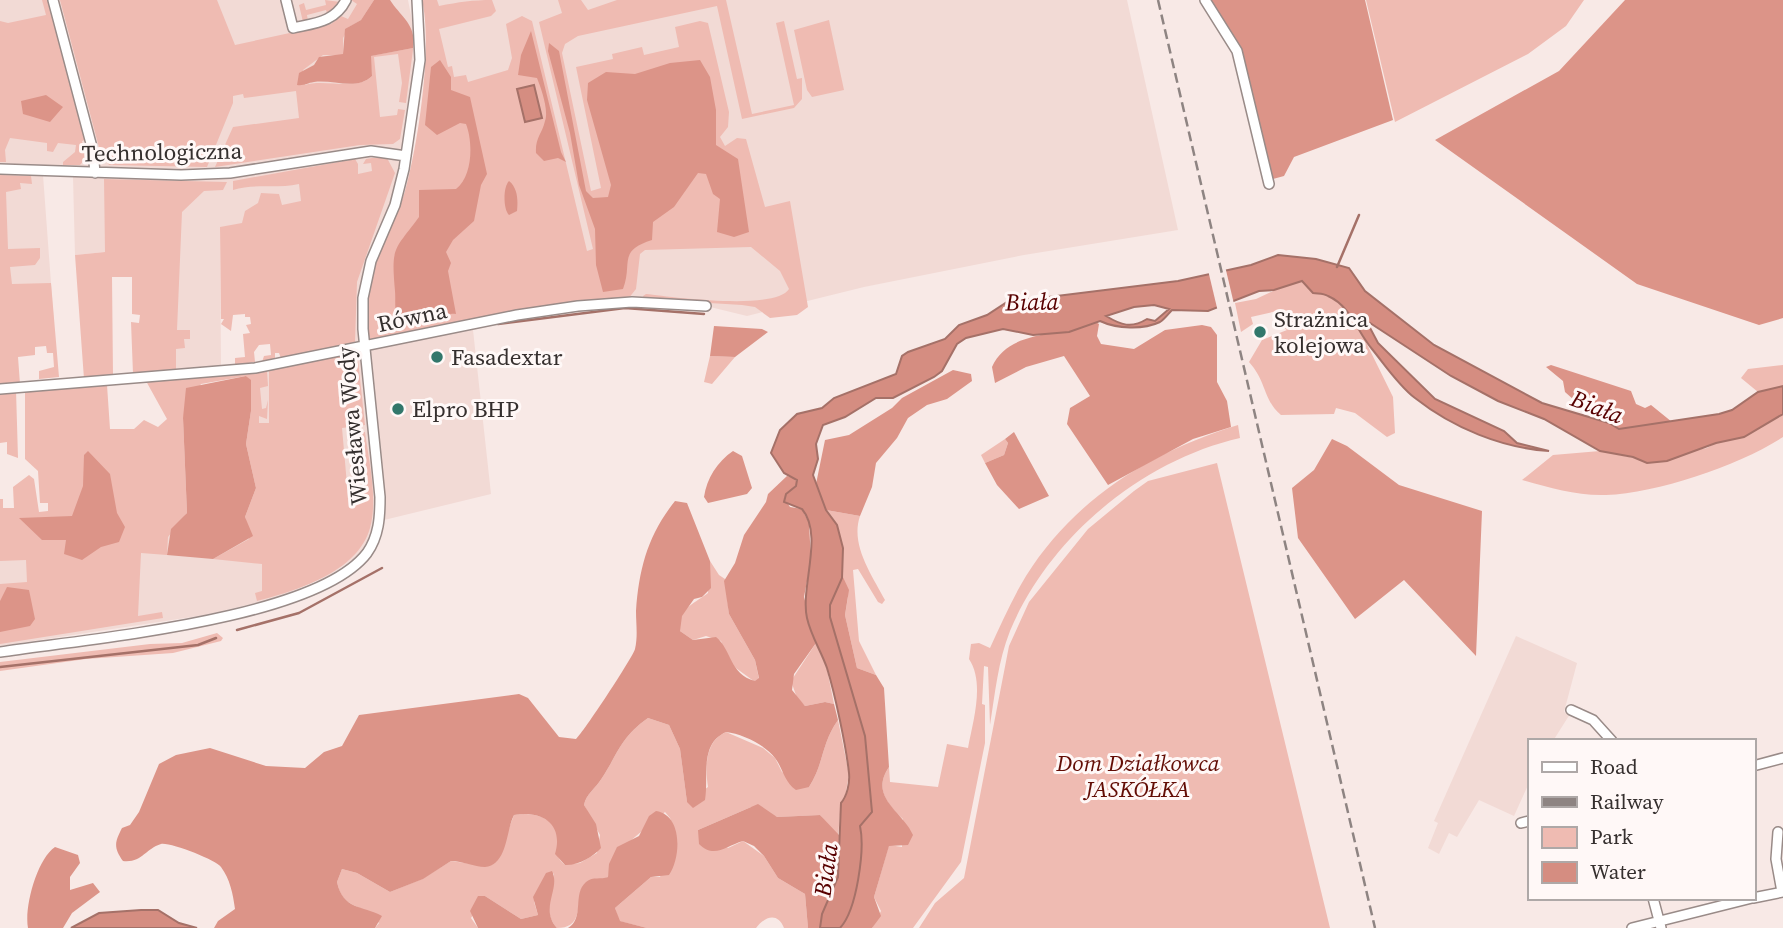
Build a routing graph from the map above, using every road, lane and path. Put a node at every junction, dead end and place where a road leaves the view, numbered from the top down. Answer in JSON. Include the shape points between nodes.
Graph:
{"nodes":[{"id":1,"x":53,"y":0,"type":"edge"},
{"id":2,"x":286,"y":0,"type":"edge"},
{"id":3,"x":346,"y":0,"type":"edge"},
{"id":4,"x":417,"y":0,"type":"edge"},
{"id":5,"x":1205,"y":0,"type":"edge"},
{"id":6,"x":406,"y":156,"type":"junction"},
{"id":7,"x":0,"y":169,"type":"edge"},
{"id":8,"x":95,"y":173,"type":"junction"},
{"id":9,"x":1269,"y":184,"type":"dead end"},
{"id":10,"x":706,"y":306,"type":"dead end"},
{"id":11,"x":365,"y":347,"type":"junction"},
{"id":12,"x":0,"y":388,"type":"edge"},
{"id":13,"x":0,"y":652,"type":"edge"},
{"id":14,"x":1571,"y":710,"type":"dead end"},
{"id":15,"x":1610,"y":739,"type":"edge"},
{"id":16,"x":1783,"y":758,"type":"edge"},
{"id":17,"x":1755,"y":765,"type":"edge"},
{"id":18,"x":1778,"y":832,"type":"dead end"},
{"id":19,"x":1782,"y":892,"type":"edge"},
{"id":20,"x":1755,"y":898,"type":"edge"},
{"id":21,"x":1654,"y":900,"type":"edge"},
{"id":22,"x":1746,"y":900,"type":"edge"},
{"id":23,"x":1660,"y":925,"type":"edge"},
{"id":24,"x":1632,"y":928,"type":"edge"}],
"edges":[{"from":1,"to":8,"type":"street"},
{"from":2,"to":3,"type":"street","via":[[293,28],[329,20]]},
{"from":4,"to":6,"type":"street","name":"Wiesława Wody","via":[[421,51]]},
{"from":5,"to":9,"type":"street","via":[[1237,51]]},
{"from":6,"to":8,"type":"street","name":"Technologiczna","via":[[371,151],[220,174]]},
{"from":6,"to":11,"type":"street","name":"Wiesława Wody","via":[[395,205],[368,272],[362,312]]},
{"from":7,"to":8,"type":"street","name":"Technologiczna"},
{"from":10,"to":11,"type":"street","name":"Równa","via":[[632,302],[578,306]]},
{"from":11,"to":12,"type":"street","name":"Równa","via":[[256,368]]},
{"from":11,"to":13,"type":"street","name":"Wiesława Wody","via":[[380,521],[372,546],[355,566],[265,608]]},
{"from":14,"to":15,"type":"street","via":[[1593,720]]},
{"from":16,"to":17,"type":"street"},
{"from":18,"to":19,"type":"street","via":[[1776,859]]},
{"from":19,"to":20,"type":"street"},
{"from":21,"to":23,"type":"street"},
{"from":22,"to":23,"type":"street"},
{"from":23,"to":24,"type":"street"}]}
